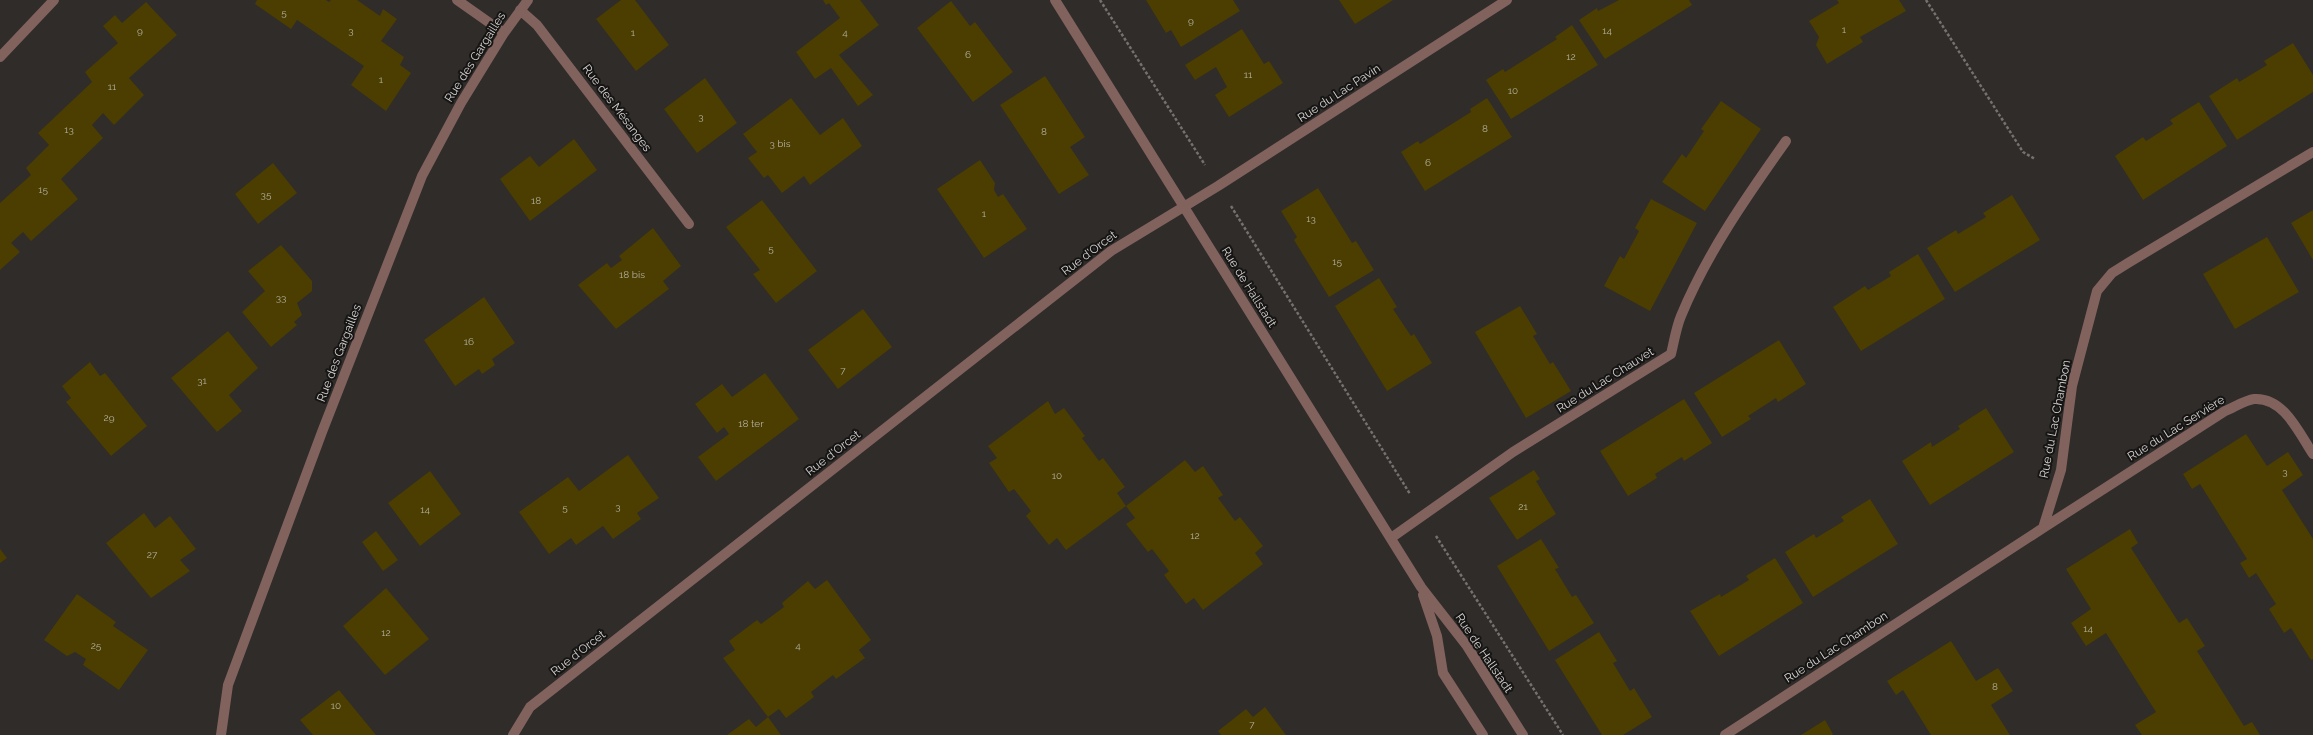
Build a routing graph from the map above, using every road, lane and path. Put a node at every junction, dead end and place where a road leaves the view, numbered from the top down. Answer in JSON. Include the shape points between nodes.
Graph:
{"nodes":[{"id":1,"x":54,"y":0,"type":"edge"},
{"id":2,"x":457,"y":0,"type":"edge"},
{"id":3,"x":528,"y":0,"type":"edge"},
{"id":4,"x":1055,"y":0,"type":"edge"},
{"id":5,"x":1100,"y":0,"type":"edge"},
{"id":6,"x":1487,"y":0,"type":"edge"},
{"id":7,"x":1508,"y":0,"type":"edge"},
{"id":8,"x":1926,"y":0,"type":"edge"},
{"id":9,"x":1493,"y":9,"type":"junction"},
{"id":10,"x":520,"y":10,"type":"junction"},
{"id":11,"x":504,"y":33,"type":"junction"},
{"id":12,"x":0,"y":57,"type":"edge"},
{"id":13,"x":1786,"y":141,"type":"dead end"},
{"id":14,"x":2313,"y":152,"type":"edge"},
{"id":15,"x":2035,"y":159,"type":"dead end"},
{"id":16,"x":1218,"y":186,"type":"junction"},
{"id":17,"x":1184,"y":207,"type":"junction"},
{"id":18,"x":689,"y":224,"type":"dead end"},
{"id":19,"x":2313,"y":454,"type":"edge"},
{"id":20,"x":1423,"y":515,"type":"junction"},
{"id":21,"x":2043,"y":528,"type":"junction"},
{"id":22,"x":1391,"y":538,"type":"junction"},
{"id":23,"x":1421,"y":587,"type":"junction"},
{"id":24,"x":221,"y":735,"type":"edge"},
{"id":25,"x":513,"y":735,"type":"edge"},
{"id":26,"x":1483,"y":735,"type":"edge"},
{"id":27,"x":1523,"y":735,"type":"edge"},
{"id":28,"x":1563,"y":735,"type":"edge"},
{"id":29,"x":1725,"y":735,"type":"edge"}],
"edges":[{"from":1,"to":12,"type":"street"},
{"from":2,"to":11,"type":"street"},
{"from":3,"to":10,"type":"street","name":"Rue des Gargailles"},
{"from":4,"to":17,"type":"street","name":"Rue de Hallstadt"},
{"from":5,"to":16,"type":"path"},
{"from":6,"to":9,"type":"street"},
{"from":7,"to":9,"type":"street","name":"Rue du Lac Pavin"},
{"from":8,"to":15,"type":"path","via":[[2023,152]]},
{"from":9,"to":16,"type":"street","name":"Rue du Lac Pavin"},
{"from":10,"to":11,"type":"street","name":"Rue des Gargailles"},
{"from":10,"to":18,"type":"street","name":"Rue des Mésanges","via":[[537,25]]},
{"from":11,"to":24,"type":"street","name":"Rue des Gargailles","via":[[461,103],[422,176],[322,432],[228,685]]},
{"from":13,"to":20,"type":"street","name":"Rue du Lac Chauvet","via":[[1753,187],[1703,269],[1680,317],[1671,354],[1513,452]]},
{"from":14,"to":21,"type":"street","name":"Rue du Lac Chambon","via":[[2122,266],[2096,291],[2072,386],[2061,470]]},
{"from":16,"to":17,"type":"street","name":"Rue du Lac Pavin"},
{"from":16,"to":20,"type":"path"},
{"from":17,"to":22,"type":"street","name":"Rue de Hallstadt"},
{"from":17,"to":25,"type":"street","name":"Rue d'Orcet","via":[[1111,251],[536,702],[530,707]]},
{"from":19,"to":21,"type":"street","name":"Rue du Lac Servière","via":[[2277,404],[2254,399],[2224,411]]},
{"from":20,"to":22,"type":"street","name":"Rue du Lac Chauvet"},
{"from":20,"to":28,"type":"path"},
{"from":21,"to":29,"type":"street","name":"Rue du Lac Chambon"},
{"from":22,"to":23,"type":"street","name":"Rue de Hallstadt"},
{"from":23,"to":26,"type":"street","name":"Rue de Hallstadt","via":[[1438,636],[1443,673]]},
{"from":23,"to":27,"type":"street","name":"Rue de Hallstadt","via":[[1467,646]]}]}
